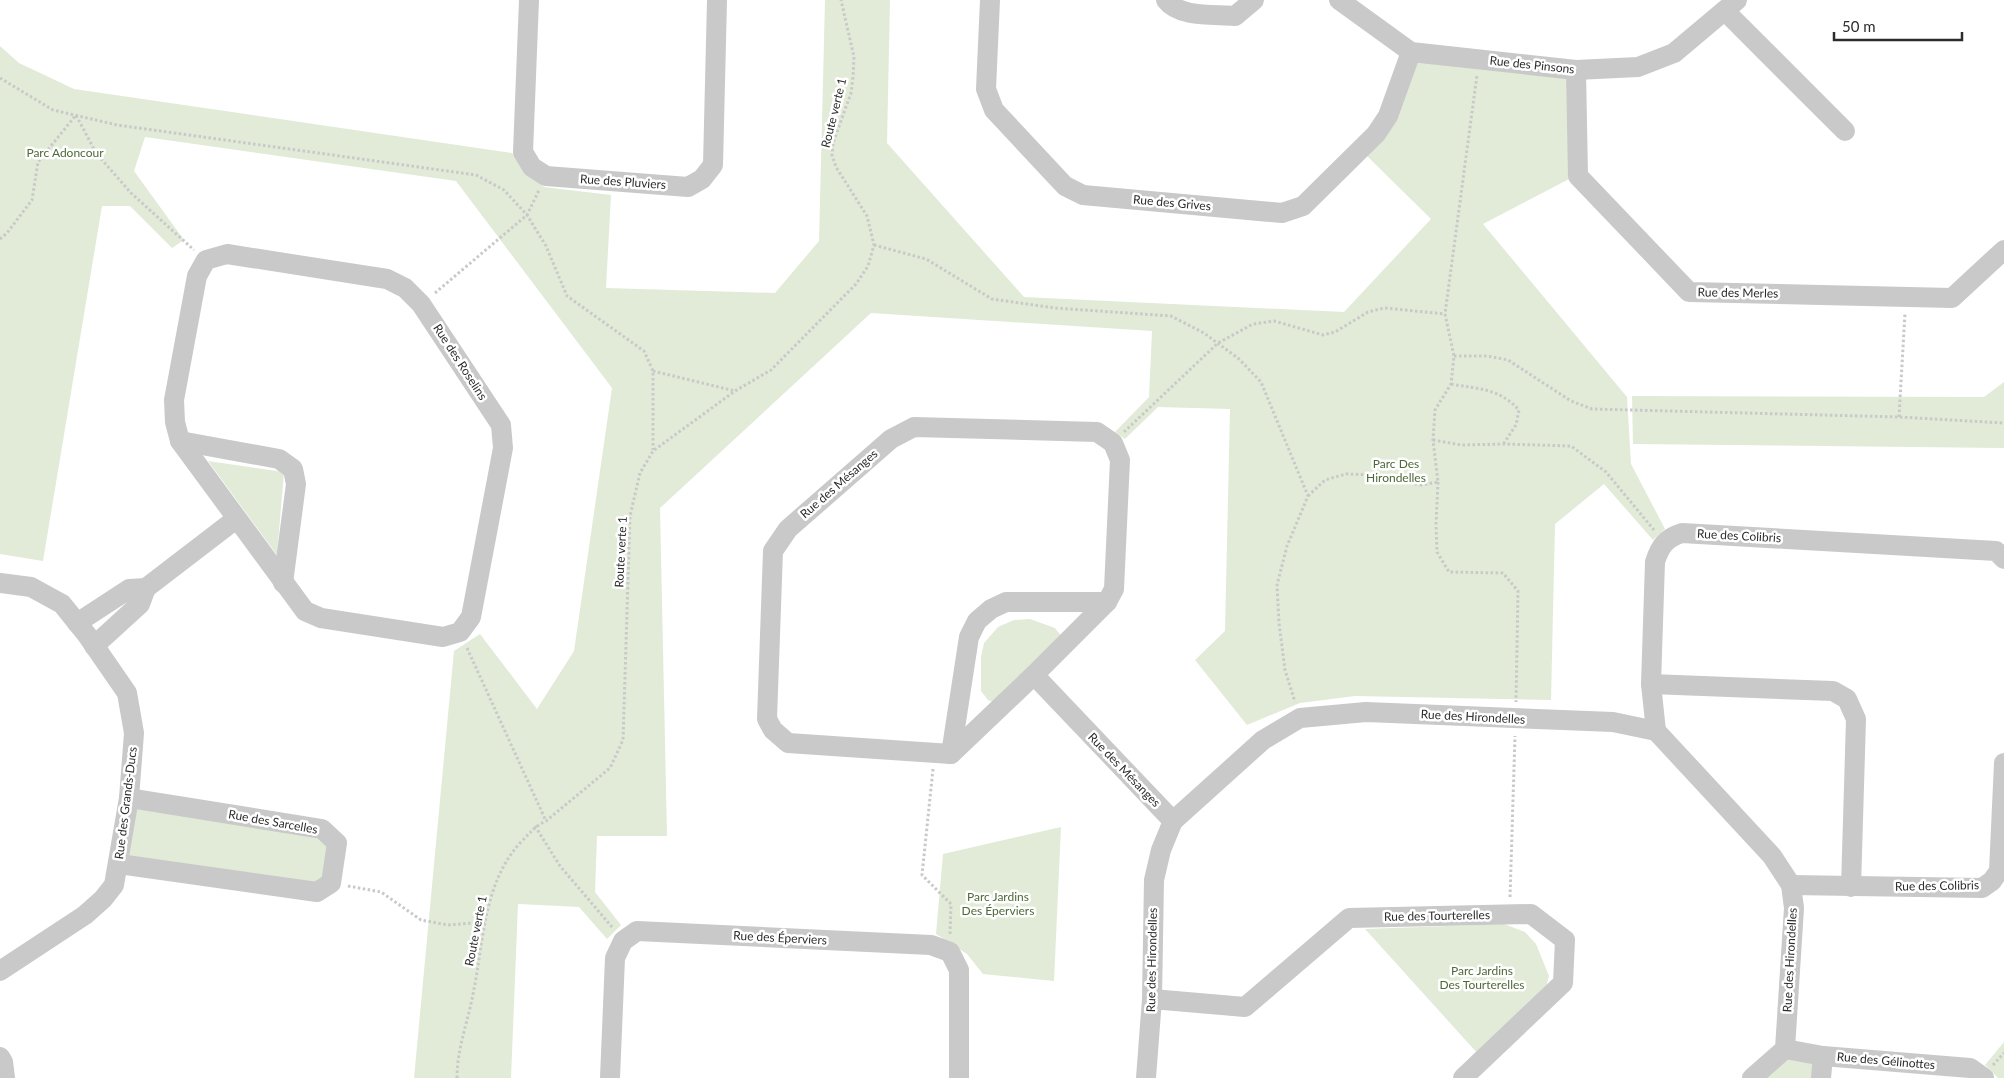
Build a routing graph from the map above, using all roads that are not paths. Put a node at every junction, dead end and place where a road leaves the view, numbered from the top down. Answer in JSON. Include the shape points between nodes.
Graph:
{"nodes":[{"id":1,"x":529,"y":0,"type":"edge"},
{"id":2,"x":718,"y":0,"type":"edge"},
{"id":3,"x":990,"y":0,"type":"edge"},
{"id":4,"x":1166,"y":0,"type":"edge"},
{"id":5,"x":1254,"y":0,"type":"edge"},
{"id":6,"x":1338,"y":0,"type":"edge"},
{"id":7,"x":1731,"y":5,"type":"edge"},
{"id":8,"x":1411,"y":52,"type":"junction"},
{"id":9,"x":1576,"y":70,"type":"junction"},
{"id":10,"x":1845,"y":131,"type":"dead end"},
{"id":11,"x":2004,"y":250,"type":"edge"},
{"id":12,"x":180,"y":441,"type":"junction"},
{"id":13,"x":236,"y":519,"type":"junction"},
{"id":14,"x":2004,"y":559,"type":"edge"},
{"id":15,"x":283,"y":582,"type":"junction"},
{"id":16,"x":0,"y":583,"type":"edge"},
{"id":17,"x":146,"y":588,"type":"junction"},
{"id":18,"x":1107,"y":602,"type":"junction"},
{"id":19,"x":77,"y":623,"type":"junction"},
{"id":20,"x":94,"y":646,"type":"junction"},
{"id":21,"x":1034,"y":675,"type":"junction"},
{"id":22,"x":1651,"y":684,"type":"junction"},
{"id":23,"x":1656,"y":731,"type":"junction"},
{"id":24,"x":943,"y":753,"type":"junction"},
{"id":25,"x":2004,"y":763,"type":"edge"},
{"id":26,"x":129,"y":798,"type":"junction"},
{"id":27,"x":1173,"y":821,"type":"junction"},
{"id":28,"x":119,"y":864,"type":"junction"},
{"id":29,"x":1791,"y":885,"type":"junction"},
{"id":30,"x":1851,"y":887,"type":"junction"},
{"id":31,"x":0,"y":971,"type":"edge"},
{"id":32,"x":1152,"y":1000,"type":"junction"},
{"id":33,"x":1785,"y":1049,"type":"junction"},
{"id":34,"x":1823,"y":1056,"type":"junction"},
{"id":35,"x":0,"y":1057,"type":"edge"},
{"id":36,"x":5,"y":1078,"type":"edge"},
{"id":37,"x":610,"y":1078,"type":"edge"},
{"id":38,"x":959,"y":1078,"type":"edge"},
{"id":39,"x":1146,"y":1078,"type":"edge"},
{"id":40,"x":1463,"y":1078,"type":"edge"},
{"id":41,"x":1752,"y":1078,"type":"edge"},
{"id":42,"x":1820,"y":1078,"type":"edge"},
{"id":43,"x":1984,"y":1078,"type":"edge"}],
"edges":[{"from":1,"to":2,"type":"street","name":"Rue des Pluviers","via":[[523,152],[532,167],[546,176],[688,187],[702,179],[713,165]]},
{"from":3,"to":8,"type":"street","name":"Rue des Grives","via":[[986,89],[994,110],[1065,186],[1083,195],[1282,213],[1304,206],[1376,134],[1388,116]]},
{"from":4,"to":5,"type":"street","via":[[1172,8],[1186,12],[1235,16]]},
{"from":6,"to":8,"type":"street","name":"Rue des Pinsons"},
{"from":7,"to":9,"type":"street","name":"Rue des Pinsons","via":[[1674,53],[1638,67]]},
{"from":7,"to":10,"type":"street","name":"Rue des Pinsons"},
{"from":8,"to":9,"type":"street","name":"Rue des Pinsons"},
{"from":9,"to":11,"type":"street","name":"Rue des Merles","via":[[1578,176],[1689,292],[1952,298]]},
{"from":12,"to":13,"type":"street"},
{"from":12,"to":15,"type":"street","via":[[279,459],[293,469],[296,484]]},
{"from":12,"to":15,"type":"street","name":"Rue des Roselins","via":[[174,400],[197,276],[206,260],[227,254],[387,279],[405,288],[421,304],[501,425],[503,448],[470,617],[460,632],[443,637],[321,618],[305,611]]},
{"from":13,"to":15,"type":"street"},
{"from":13,"to":17,"type":"street"},
{"from":14,"to":22,"type":"street","name":"Rue des Colibris","via":[[1996,551],[1682,533],[1664,542],[1655,562]]},
{"from":16,"to":19,"type":"street","name":"Rue des Grands-Ducs","via":[[31,587],[62,604]]},
{"from":17,"to":19,"type":"street","via":[[129,589]]},
{"from":17,"to":20,"type":"street","via":[[140,604]]},
{"from":18,"to":21,"type":"street"},
{"from":18,"to":24,"type":"street","via":[[1006,602],[990,609],[977,621],[969,637]]},
{"from":18,"to":24,"type":"street","name":"Rue des Mésanges","via":[[1114,589],[1120,460],[1113,443],[1097,432],[914,427],[891,438],[788,529],[773,551],[767,719],[773,730],[788,743]]},
{"from":19,"to":20,"type":"street","name":"Rue des Grands-Ducs"},
{"from":20,"to":26,"type":"street","name":"Rue des Grands-Ducs","via":[[127,693],[134,733]]},
{"from":21,"to":24,"type":"street"},
{"from":21,"to":27,"type":"street","name":"Rue des Mésanges"},
{"from":22,"to":23,"type":"street"},
{"from":22,"to":30,"type":"street","via":[[1833,691],[1847,699],[1856,719]]},
{"from":23,"to":27,"type":"street","name":"Rue des Hirondelles","via":[[1613,722],[1366,712],[1300,718],[1263,740]]},
{"from":23,"to":29,"type":"street","name":"Rue des Hirondelles","via":[[1772,856]]},
{"from":25,"to":30,"type":"street","name":"Rue des Colibris","via":[[1999,871],[1992,881],[1982,888]]},
{"from":26,"to":28,"type":"street","name":"Rue des Grands-Ducs"},
{"from":26,"to":28,"type":"street","name":"Rue des Sarcelles","via":[[322,829],[336,843],[331,883],[317,892]]},
{"from":27,"to":32,"type":"street","name":"Rue des Hirondelles","via":[[1161,850],[1154,880]]},
{"from":28,"to":31,"type":"street","name":"Rue des Grands-Ducs","via":[[114,885],[103,900]]},
{"from":29,"to":30,"type":"street","name":"Rue des Colibris"},
{"from":29,"to":33,"type":"street","name":"Rue des Hirondelles","via":[[1794,908]]},
{"from":32,"to":39,"type":"street","name":"Rue des Hirondelles"},
{"from":32,"to":40,"type":"street","name":"Rue des Tourterelles","via":[[1245,1007],[1349,918],[1531,914],[1566,940],[1563,983]]},
{"from":33,"to":34,"type":"street","name":"Rue des Gélinottes"},
{"from":33,"to":41,"type":"street"},
{"from":34,"to":42,"type":"street"},
{"from":34,"to":43,"type":"street","name":"Rue des Gélinottes","via":[[1970,1068]]},
{"from":35,"to":36,"type":"street"},
{"from":37,"to":38,"type":"street","name":"Rue des Éperviers","via":[[615,958],[623,941],[637,931],[931,945],[950,952],[960,970]]}]}
